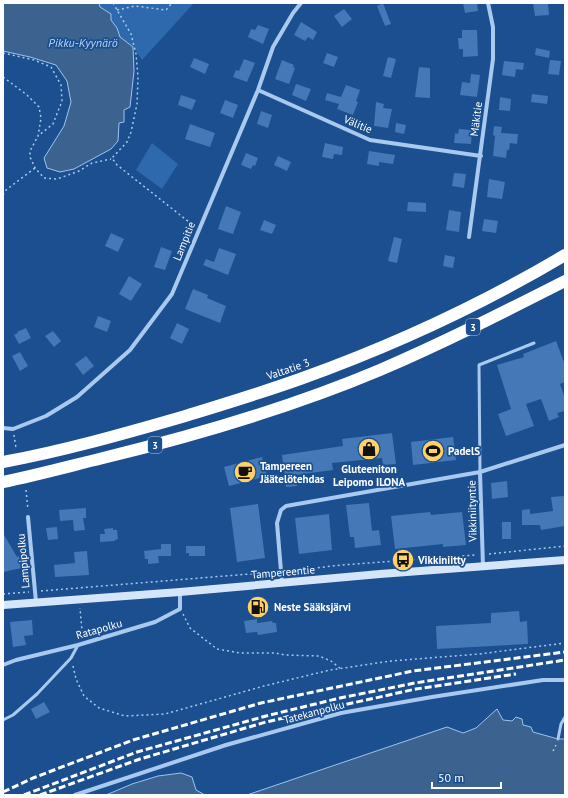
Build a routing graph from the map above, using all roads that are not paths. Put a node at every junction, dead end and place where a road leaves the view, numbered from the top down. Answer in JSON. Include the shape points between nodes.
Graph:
{"nodes":[{"id":1,"x":301,"y":3,"type":"edge"},
{"id":2,"x":488,"y":3,"type":"edge"},
{"id":3,"x":258,"y":90,"type":"junction"},
{"id":4,"x":480,"y":156,"type":"junction"},
{"id":5,"x":469,"y":237,"type":"dead end"},
{"id":6,"x":565,"y":256,"type":"edge"},
{"id":7,"x":565,"y":281,"type":"edge"},
{"id":8,"x":534,"y":343,"type":"dead end"},
{"id":9,"x":3,"y":428,"type":"edge"},
{"id":10,"x":565,"y":445,"type":"edge"},
{"id":11,"x":3,"y":462,"type":"edge"},
{"id":12,"x":480,"y":472,"type":"junction"},
{"id":13,"x":3,"y":482,"type":"edge"},
{"id":14,"x":28,"y":517,"type":"road end"},
{"id":15,"x":565,"y":560,"type":"edge"},
{"id":16,"x":483,"y":566,"type":"junction"},
{"id":17,"x":282,"y":583,"type":"junction"},
{"id":18,"x":180,"y":592,"type":"junction"},
{"id":19,"x":36,"y":603,"type":"junction"},
{"id":20,"x":3,"y":605,"type":"edge"},
{"id":21,"x":78,"y":645,"type":"junction"},
{"id":22,"x":3,"y":665,"type":"edge"},
{"id":23,"x":565,"y":680,"type":"edge"},
{"id":24,"x":565,"y":717,"type":"edge"},
{"id":25,"x":3,"y":720,"type":"edge"},
{"id":26,"x":558,"y":739,"type":"dead end"},
{"id":27,"x":75,"y":795,"type":"edge"}],
"edges":[{"from":1,"to":3,"type":"street","name":"Lampitie","via":[[273,47]]},
{"from":2,"to":4,"type":"street","name":"Mäkitie","via":[[493,27],[493,59]]},
{"from":3,"to":4,"type":"street","name":"Välitie","via":[[370,140]]},
{"from":3,"to":9,"type":"street","name":"Lampitie","via":[[172,294],[149,326],[130,350],[77,397],[46,416],[14,429]]},
{"from":4,"to":5,"type":"street","name":"Mäkitie"},
{"from":6,"to":11,"type":"highway","name":"Valtatie 3","number":"3","via":[[488,298],[417,332],[300,379],[152,425]]},
{"from":7,"to":13,"type":"highway","number":"3","via":[[495,317],[379,370],[305,399],[157,445]]},
{"from":8,"to":12,"type":"lane","via":[[479,365]]},
{"from":10,"to":12,"type":"street","name":"Vikkiniityntie"},
{"from":12,"to":16,"type":"street","name":"Vikkiniityntie"},
{"from":12,"to":17,"type":"street","via":[[286,506],[280,510],[277,523]]},
{"from":14,"to":19,"type":"street","name":"Lampipolku"},
{"from":15,"to":16,"type":"main road","name":"Tampereentie"},
{"from":16,"to":17,"type":"main road","name":"Tampereentie"},
{"from":17,"to":18,"type":"main road","name":"Tampereentie"},
{"from":18,"to":19,"type":"main road","name":"Tampereentie"},
{"from":18,"to":21,"type":"street","name":"Ratapolku","via":[[180,609],[155,622]]},
{"from":19,"to":20,"type":"main road","name":"Tampereentie"},
{"from":21,"to":22,"type":"street","name":"Ratapolku"},
{"from":21,"to":25,"type":"lane","via":[[71,658],[37,694],[13,715]]},
{"from":23,"to":27,"type":"street","name":"Tatekanpolku","via":[[543,680],[341,713],[226,745]]},
{"from":24,"to":26,"type":"lane"}]}
